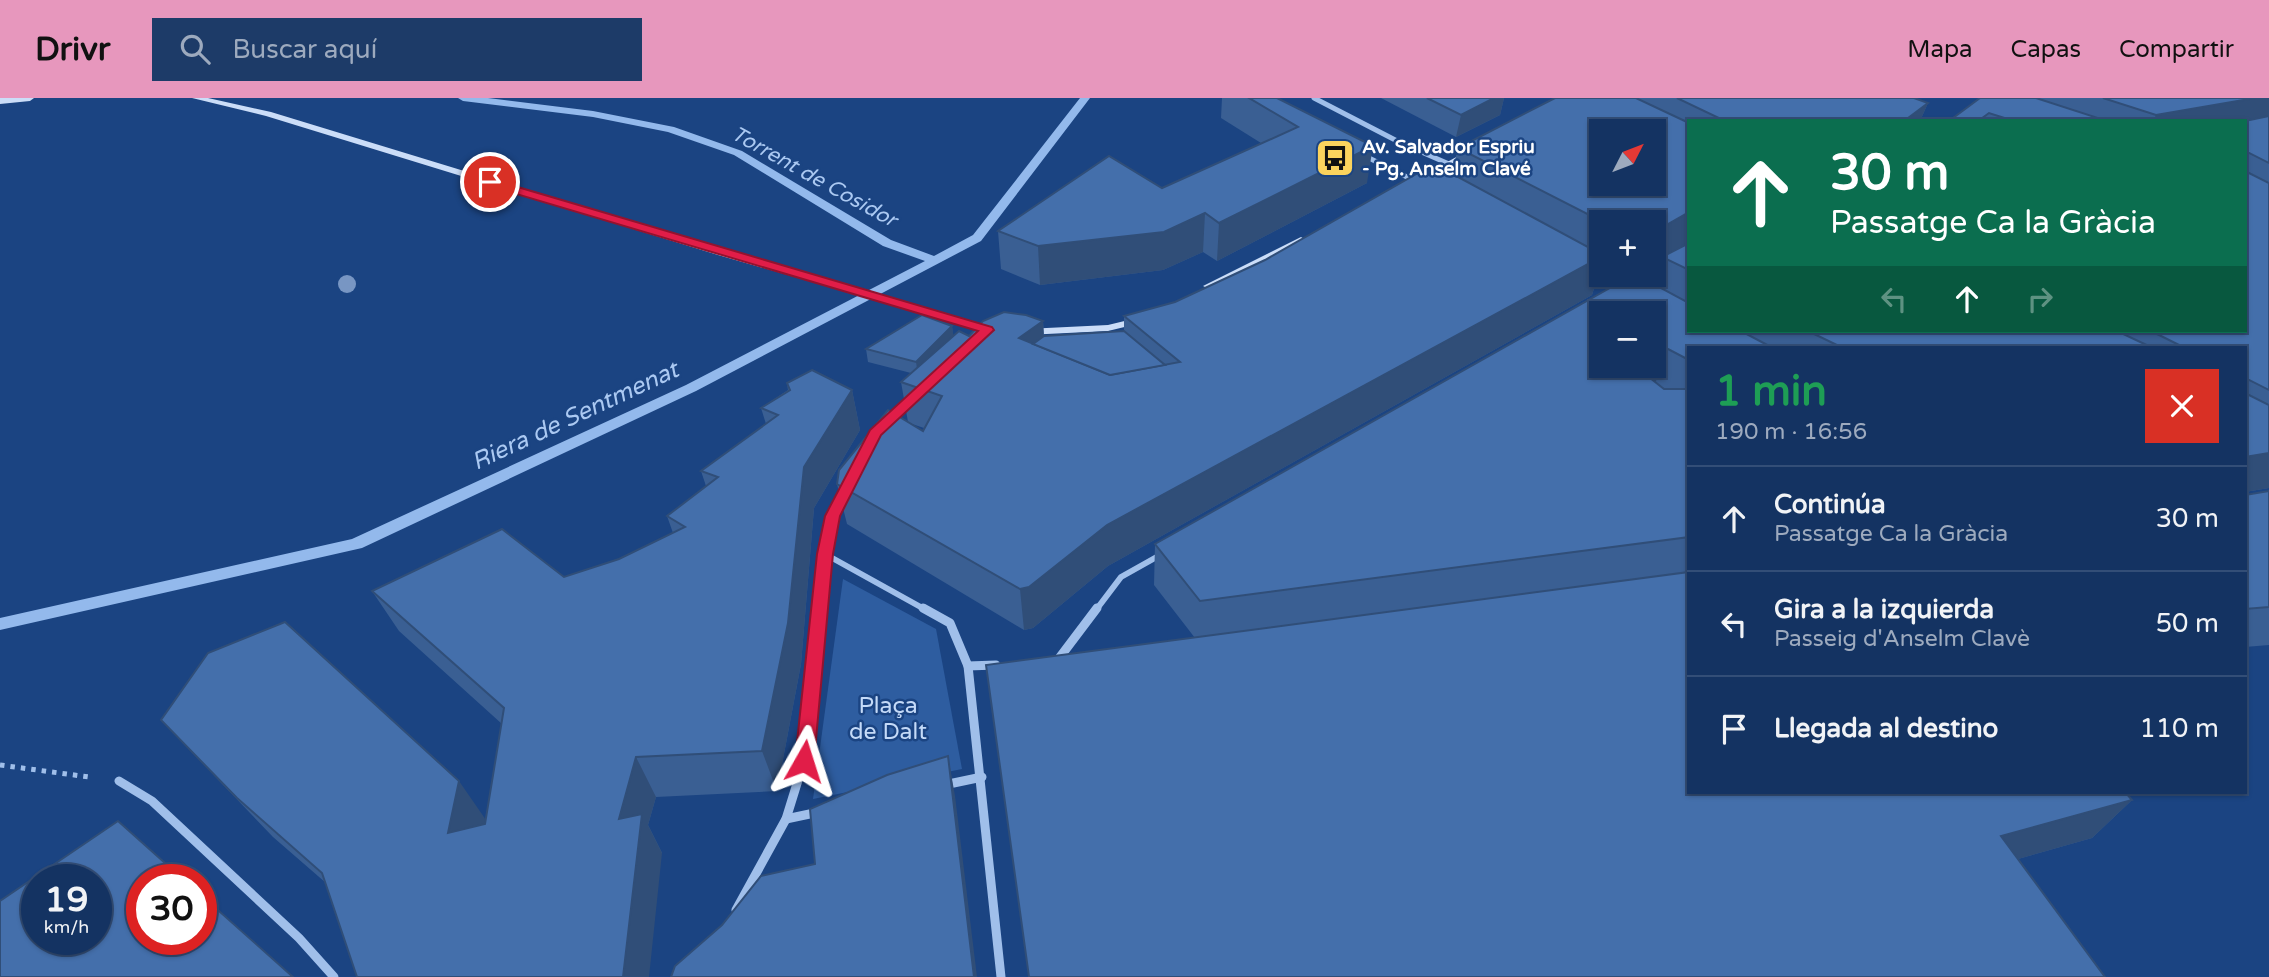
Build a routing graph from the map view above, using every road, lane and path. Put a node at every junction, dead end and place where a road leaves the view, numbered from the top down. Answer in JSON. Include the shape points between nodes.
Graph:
{"nodes":[{"id":1,"x":30,"y":98,"type":"edge"},
{"id":2,"x":196,"y":98,"type":"edge"},
{"id":3,"x":1314,"y":98,"type":"edge"},
{"id":4,"x":0,"y":102,"type":"edge"},
{"id":5,"x":1480,"y":148,"type":"edge"},
{"id":6,"x":1359,"y":153,"type":"edge"},
{"id":7,"x":1449,"y":164,"type":"junction"},
{"id":8,"x":1416,"y":186,"type":"joint"},
{"id":9,"x":1311,"y":235,"type":"edge"},
{"id":10,"x":1575,"y":269,"type":"edge"},
{"id":11,"x":1201,"y":290,"type":"edge"},
{"id":12,"x":1610,"y":301,"type":"edge"},
{"id":13,"x":1152,"y":315,"type":"edge"},
{"id":14,"x":923,"y":388,"type":"edge"},
{"id":15,"x":885,"y":424,"type":"edge"},
{"id":16,"x":851,"y":481,"type":"edge"},
{"id":17,"x":1168,"y":551,"type":"edge"},
{"id":18,"x":825,"y":554,"type":"junction"},
{"id":19,"x":1070,"y":661,"type":"edge"},
{"id":20,"x":1044,"y":662,"type":"edge"},
{"id":21,"x":1057,"y":662,"type":"junction"},
{"id":22,"x":1006,"y":664,"type":"edge"},
{"id":23,"x":968,"y":666,"type":"junction"},
{"id":24,"x":0,"y":765,"type":"edge"},
{"id":25,"x":982,"y":778,"type":"junction"},
{"id":26,"x":119,"y":781,"type":"joint"},
{"id":27,"x":929,"y":789,"type":"edge"},
{"id":28,"x":825,"y":811,"type":"edge"},
{"id":29,"x":786,"y":819,"type":"junction"},
{"id":30,"x":732,"y":916,"type":"edge"},
{"id":31,"x":334,"y":977,"type":"edge"},
{"id":32,"x":1002,"y":977,"type":"edge"}],
"edges":[{"from":1,"to":4,"type":"main road"},
{"from":2,"to":13,"type":"main road","via":[[268,114],[927,312],[983,334],[1108,328]]},
{"from":3,"to":7,"type":"street"},
{"from":5,"to":7,"type":"main road"},
{"from":6,"to":8,"type":"street"},
{"from":7,"to":8,"type":"main road"},
{"from":9,"to":11,"type":"main road"},
{"from":10,"to":12,"type":"street","via":[[1622,294]]},
{"from":14,"to":15,"type":"street"},
{"from":16,"to":18,"type":"street","via":[[833,516]]},
{"from":17,"to":21,"type":"street","via":[[1121,578]]},
{"from":18,"to":23,"type":"street","via":[[950,622]]},
{"from":18,"to":29,"type":"street","via":[[804,761]]},
{"from":19,"to":21,"type":"street"},
{"from":20,"to":21,"type":"street"},
{"from":22,"to":23,"type":"street"},
{"from":23,"to":25,"type":"street"},
{"from":24,"to":26,"type":"path"},
{"from":25,"to":27,"type":"street"},
{"from":25,"to":32,"type":"street"},
{"from":26,"to":31,"type":"street","via":[[152,801]]},
{"from":28,"to":29,"type":"street"},
{"from":29,"to":30,"type":"street"}]}
